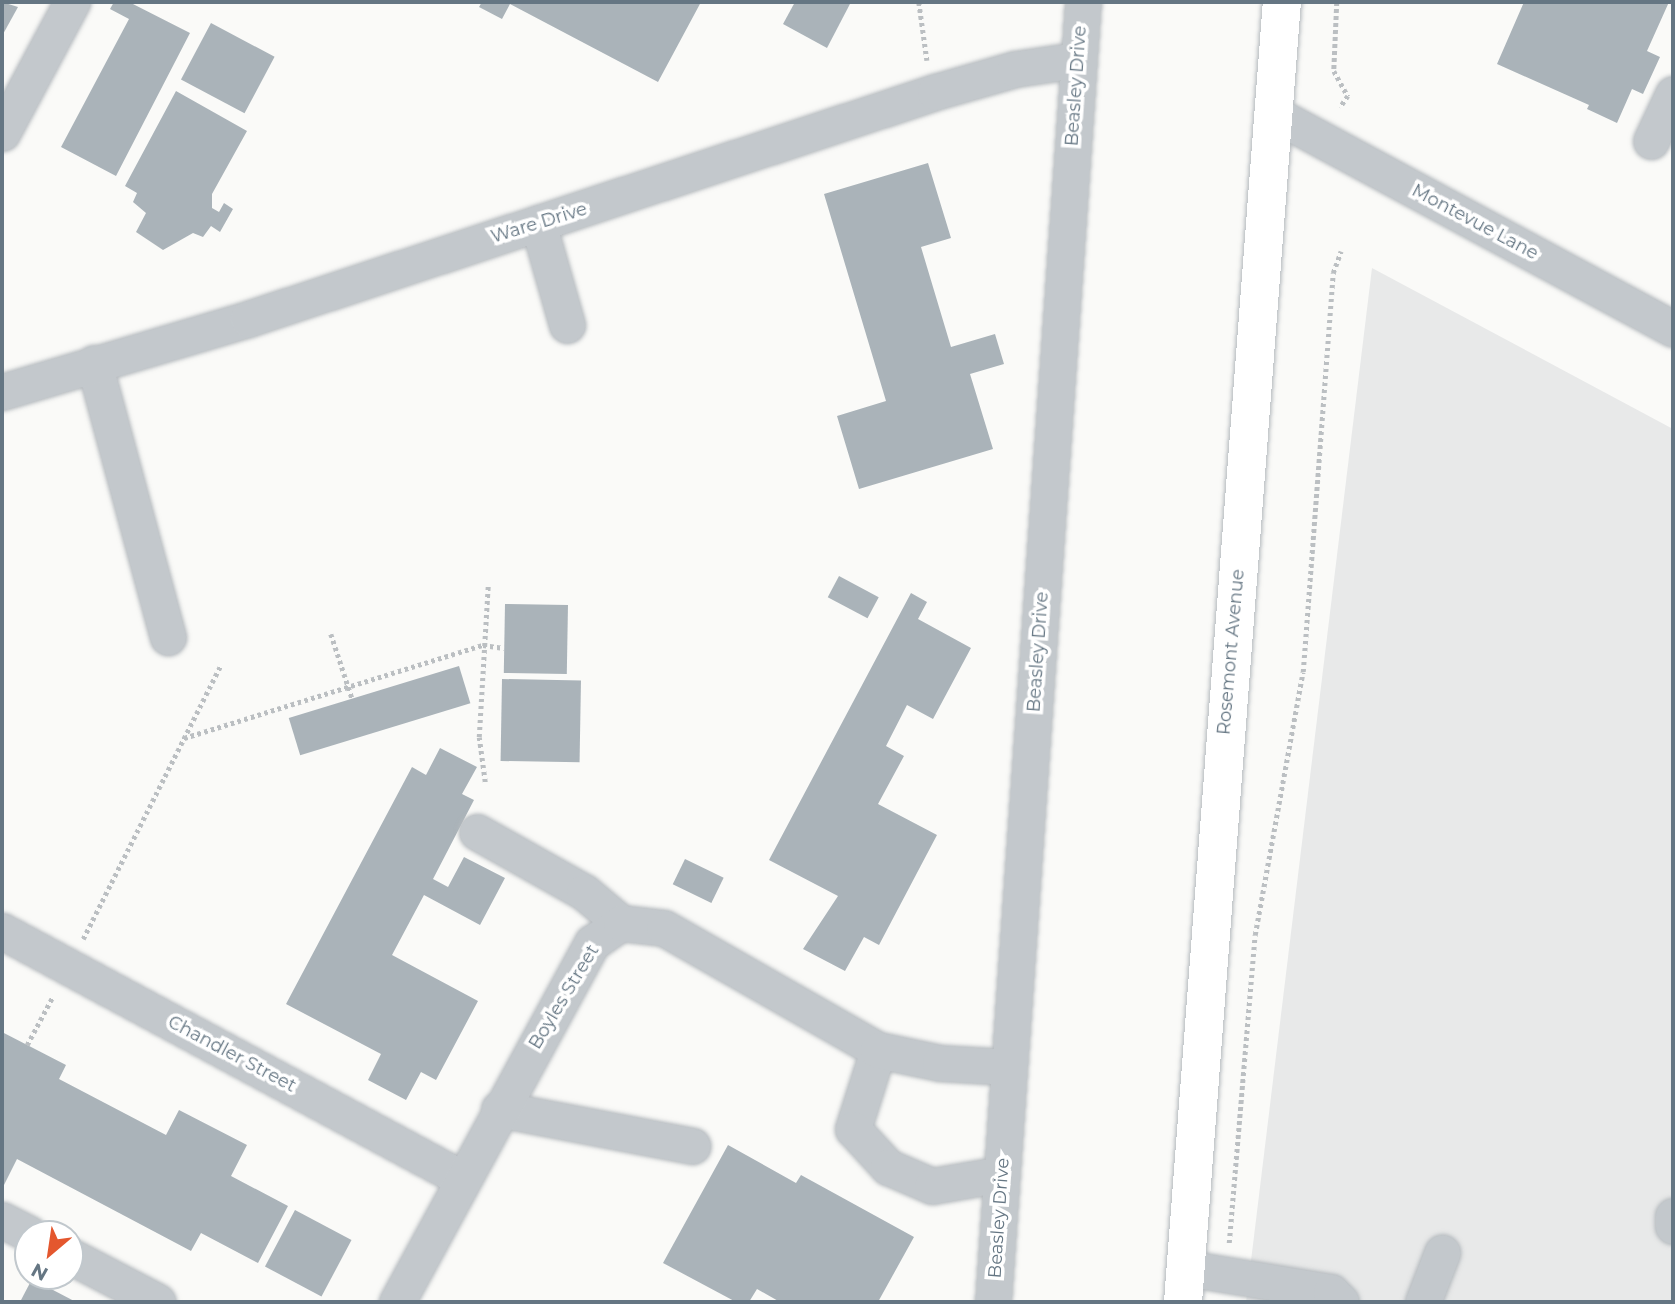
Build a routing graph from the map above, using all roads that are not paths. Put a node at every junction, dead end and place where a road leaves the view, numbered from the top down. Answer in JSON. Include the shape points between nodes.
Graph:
{"nodes":[{"id":1,"x":72,"y":2,"type":"edge"},
{"id":2,"x":1083,"y":2,"type":"edge"},
{"id":3,"x":1282,"y":2,"type":"edge"},
{"id":4,"x":1077,"y":60,"type":"junction"},
{"id":5,"x":1673,"y":94,"type":"edge"},
{"id":6,"x":1276,"y":115,"type":"junction"},
{"id":7,"x":2,"y":133,"type":"edge"},
{"id":8,"x":1651,"y":141,"type":"dead end"},
{"id":9,"x":538,"y":223,"type":"junction"},
{"id":10,"x":568,"y":325,"type":"dead end"},
{"id":11,"x":1673,"y":329,"type":"edge"},
{"id":12,"x":94,"y":363,"type":"junction"},
{"id":13,"x":2,"y":392,"type":"edge"},
{"id":14,"x":169,"y":637,"type":"dead end"},
{"id":15,"x":477,"y":832,"type":"dead end"},
{"id":16,"x":621,"y":923,"type":"junction"},
{"id":17,"x":2,"y":931,"type":"edge"},
{"id":18,"x":877,"y":1050,"type":"junction"},
{"id":19,"x":1008,"y":1067,"type":"junction"},
{"id":20,"x":499,"y":1109,"type":"junction"},
{"id":21,"x":693,"y":1146,"type":"dead end"},
{"id":22,"x":1002,"y":1174,"type":"junction"},
{"id":23,"x":461,"y":1178,"type":"junction"},
{"id":24,"x":1673,"y":1216,"type":"edge"},
{"id":25,"x":1673,"y":1226,"type":"edge"},
{"id":26,"x":1443,"y":1253,"type":"dead end"},
{"id":27,"x":84,"y":1263,"type":"edge"},
{"id":28,"x":1184,"y":1285,"type":"edge"},
{"id":29,"x":158,"y":1302,"type":"edge"},
{"id":30,"x":397,"y":1302,"type":"edge"},
{"id":31,"x":993,"y":1302,"type":"edge"},
{"id":32,"x":1341,"y":1302,"type":"edge"},
{"id":33,"x":1423,"y":1302,"type":"edge"}],
"edges":[{"from":1,"to":7,"type":"street"},
{"from":2,"to":4,"type":"street","name":"Beasley Drive"},
{"from":3,"to":6,"type":"main road","name":"Rosemont Avenue"},
{"from":4,"to":9,"type":"street","name":"Ware Drive","via":[[1014,69],[935,92]]},
{"from":4,"to":19,"type":"street","name":"Beasley Drive"},
{"from":5,"to":8,"type":"street"},
{"from":6,"to":11,"type":"street","name":"Montevue Lane"},
{"from":6,"to":28,"type":"main road","name":"Rosemont Avenue","via":[[1216,826]]},
{"from":9,"to":10,"type":"street"},
{"from":9,"to":12,"type":"street","name":"Ware Drive","via":[[248,319]]},
{"from":12,"to":13,"type":"street","name":"Ware Drive"},
{"from":12,"to":14,"type":"street"},
{"from":15,"to":16,"type":"street","via":[[584,892]]},
{"from":16,"to":18,"type":"street","via":[[664,928]]},
{"from":16,"to":20,"type":"street","name":"Boyles Street","via":[[592,943]]},
{"from":17,"to":23,"type":"street","name":"Chandler Street"},
{"from":18,"to":19,"type":"street","via":[[940,1063]]},
{"from":18,"to":22,"type":"street","via":[[853,1129],[888,1167],[932,1186]]},
{"from":19,"to":22,"type":"street","name":"Beasley Drive"},
{"from":20,"to":21,"type":"street"},
{"from":20,"to":23,"type":"street","name":"Boyles Street"},
{"from":22,"to":31,"type":"street","name":"Beasley Drive"},
{"from":23,"to":30,"type":"street","name":"Boyles Street"},
{"from":24,"to":25,"type":"street"},
{"from":26,"to":33,"type":"street"},
{"from":27,"to":29,"type":"street"},
{"from":28,"to":32,"type":"street","via":[[1331,1292]]}]}
